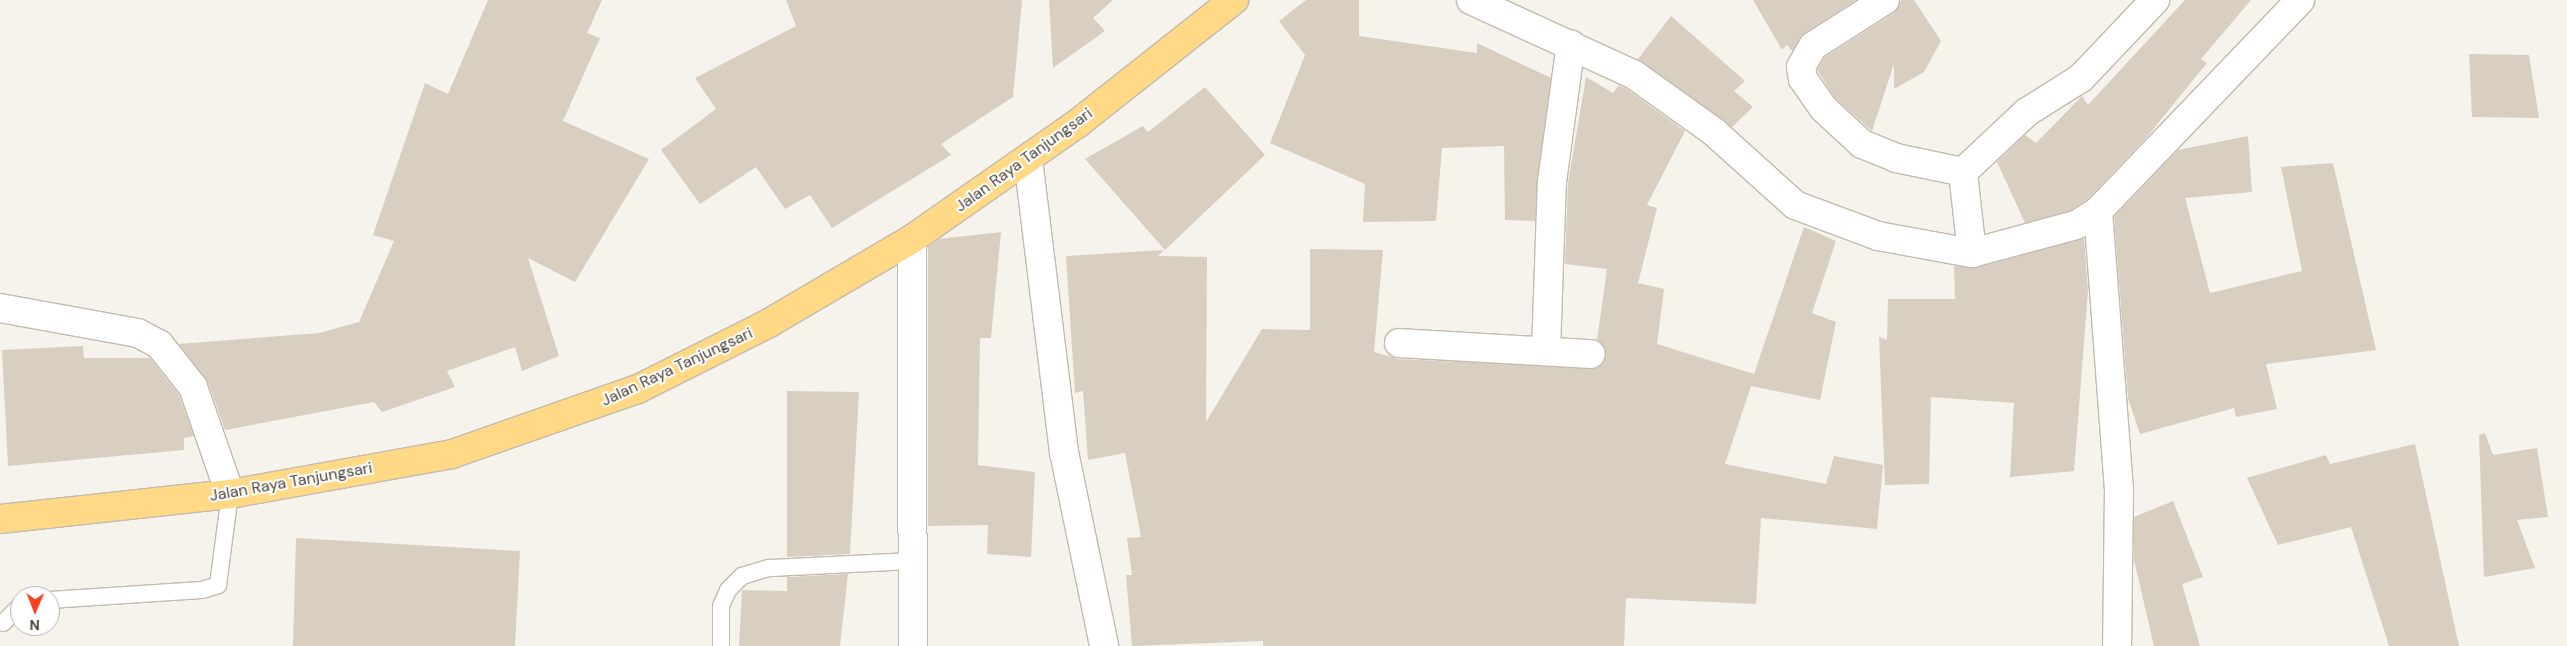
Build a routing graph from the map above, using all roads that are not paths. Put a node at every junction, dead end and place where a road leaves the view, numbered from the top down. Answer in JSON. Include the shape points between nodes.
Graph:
{"nodes":[{"id":1,"x":1234,"y":0,"type":"edge"},
{"id":2,"x":1471,"y":0,"type":"edge"},
{"id":3,"x":1885,"y":0,"type":"edge"},
{"id":4,"x":2155,"y":0,"type":"edge"},
{"id":5,"x":2300,"y":0,"type":"edge"},
{"id":6,"x":1570,"y":44,"type":"junction"},
{"id":7,"x":1028,"y":159,"type":"junction"},
{"id":8,"x":1964,"y":172,"type":"junction"},
{"id":9,"x":2098,"y":211,"type":"junction"},
{"id":10,"x":912,"y":240,"type":"junction"},
{"id":11,"x":1972,"y":253,"type":"junction"},
{"id":12,"x":0,"y":308,"type":"edge"},
{"id":13,"x":1399,"y":343,"type":"dead end"},
{"id":14,"x":1546,"y":351,"type":"junction"},
{"id":15,"x":1591,"y":354,"type":"dead end"},
{"id":16,"x":230,"y":494,"type":"junction"},
{"id":17,"x":0,"y":519,"type":"edge"},
{"id":18,"x":914,"y":561,"type":"junction"},
{"id":19,"x":60,"y":599,"type":"edge"},
{"id":20,"x":10,"y":617,"type":"edge"},
{"id":21,"x":4,"y":623,"type":"dead end"},
{"id":22,"x":721,"y":646,"type":"edge"},
{"id":23,"x":913,"y":646,"type":"edge"},
{"id":24,"x":1104,"y":646,"type":"edge"},
{"id":25,"x":2117,"y":646,"type":"edge"}],
"edges":[{"from":1,"to":7,"type":"highway","name":"Jalan Raya Tanjungsari"},
{"from":2,"to":6,"type":"street"},
{"from":3,"to":8,"type":"street","via":[[1813,46],[1801,67],[1803,79],[1823,108],[1862,144],[1896,158]]},
{"from":4,"to":8,"type":"street","via":[[2081,78],[2027,112]]},
{"from":5,"to":9,"type":"street"},
{"from":6,"to":11,"type":"street","via":[[1633,74],[1714,132],[1795,206],[1878,236]]},
{"from":6,"to":14,"type":"street","via":[[1552,182]]},
{"from":7,"to":10,"type":"highway","name":"Jalan Raya Tanjungsari"},
{"from":7,"to":24,"type":"street","via":[[1064,452]]},
{"from":8,"to":11,"type":"street"},
{"from":9,"to":11,"type":"street","via":[[2076,225]]},
{"from":9,"to":25,"type":"street","via":[[2119,489]]},
{"from":10,"to":16,"type":"highway","name":"Jalan Raya Tanjungsari","via":[[704,358],[568,416],[452,454]]},
{"from":10,"to":18,"type":"street"},
{"from":12,"to":16,"type":"street","via":[[138,333],[159,344],[193,387]]},
{"from":13,"to":14,"type":"street"},
{"from":14,"to":15,"type":"street"},
{"from":16,"to":17,"type":"highway","name":"Jalan Raya Tanjungsari"},
{"from":16,"to":19,"type":"lane","via":[[218,585],[202,590]]},
{"from":18,"to":22,"type":"lane","via":[[769,568],[742,576],[728,590],[721,606]]},
{"from":18,"to":23,"type":"street"},
{"from":20,"to":21,"type":"lane"}]}
